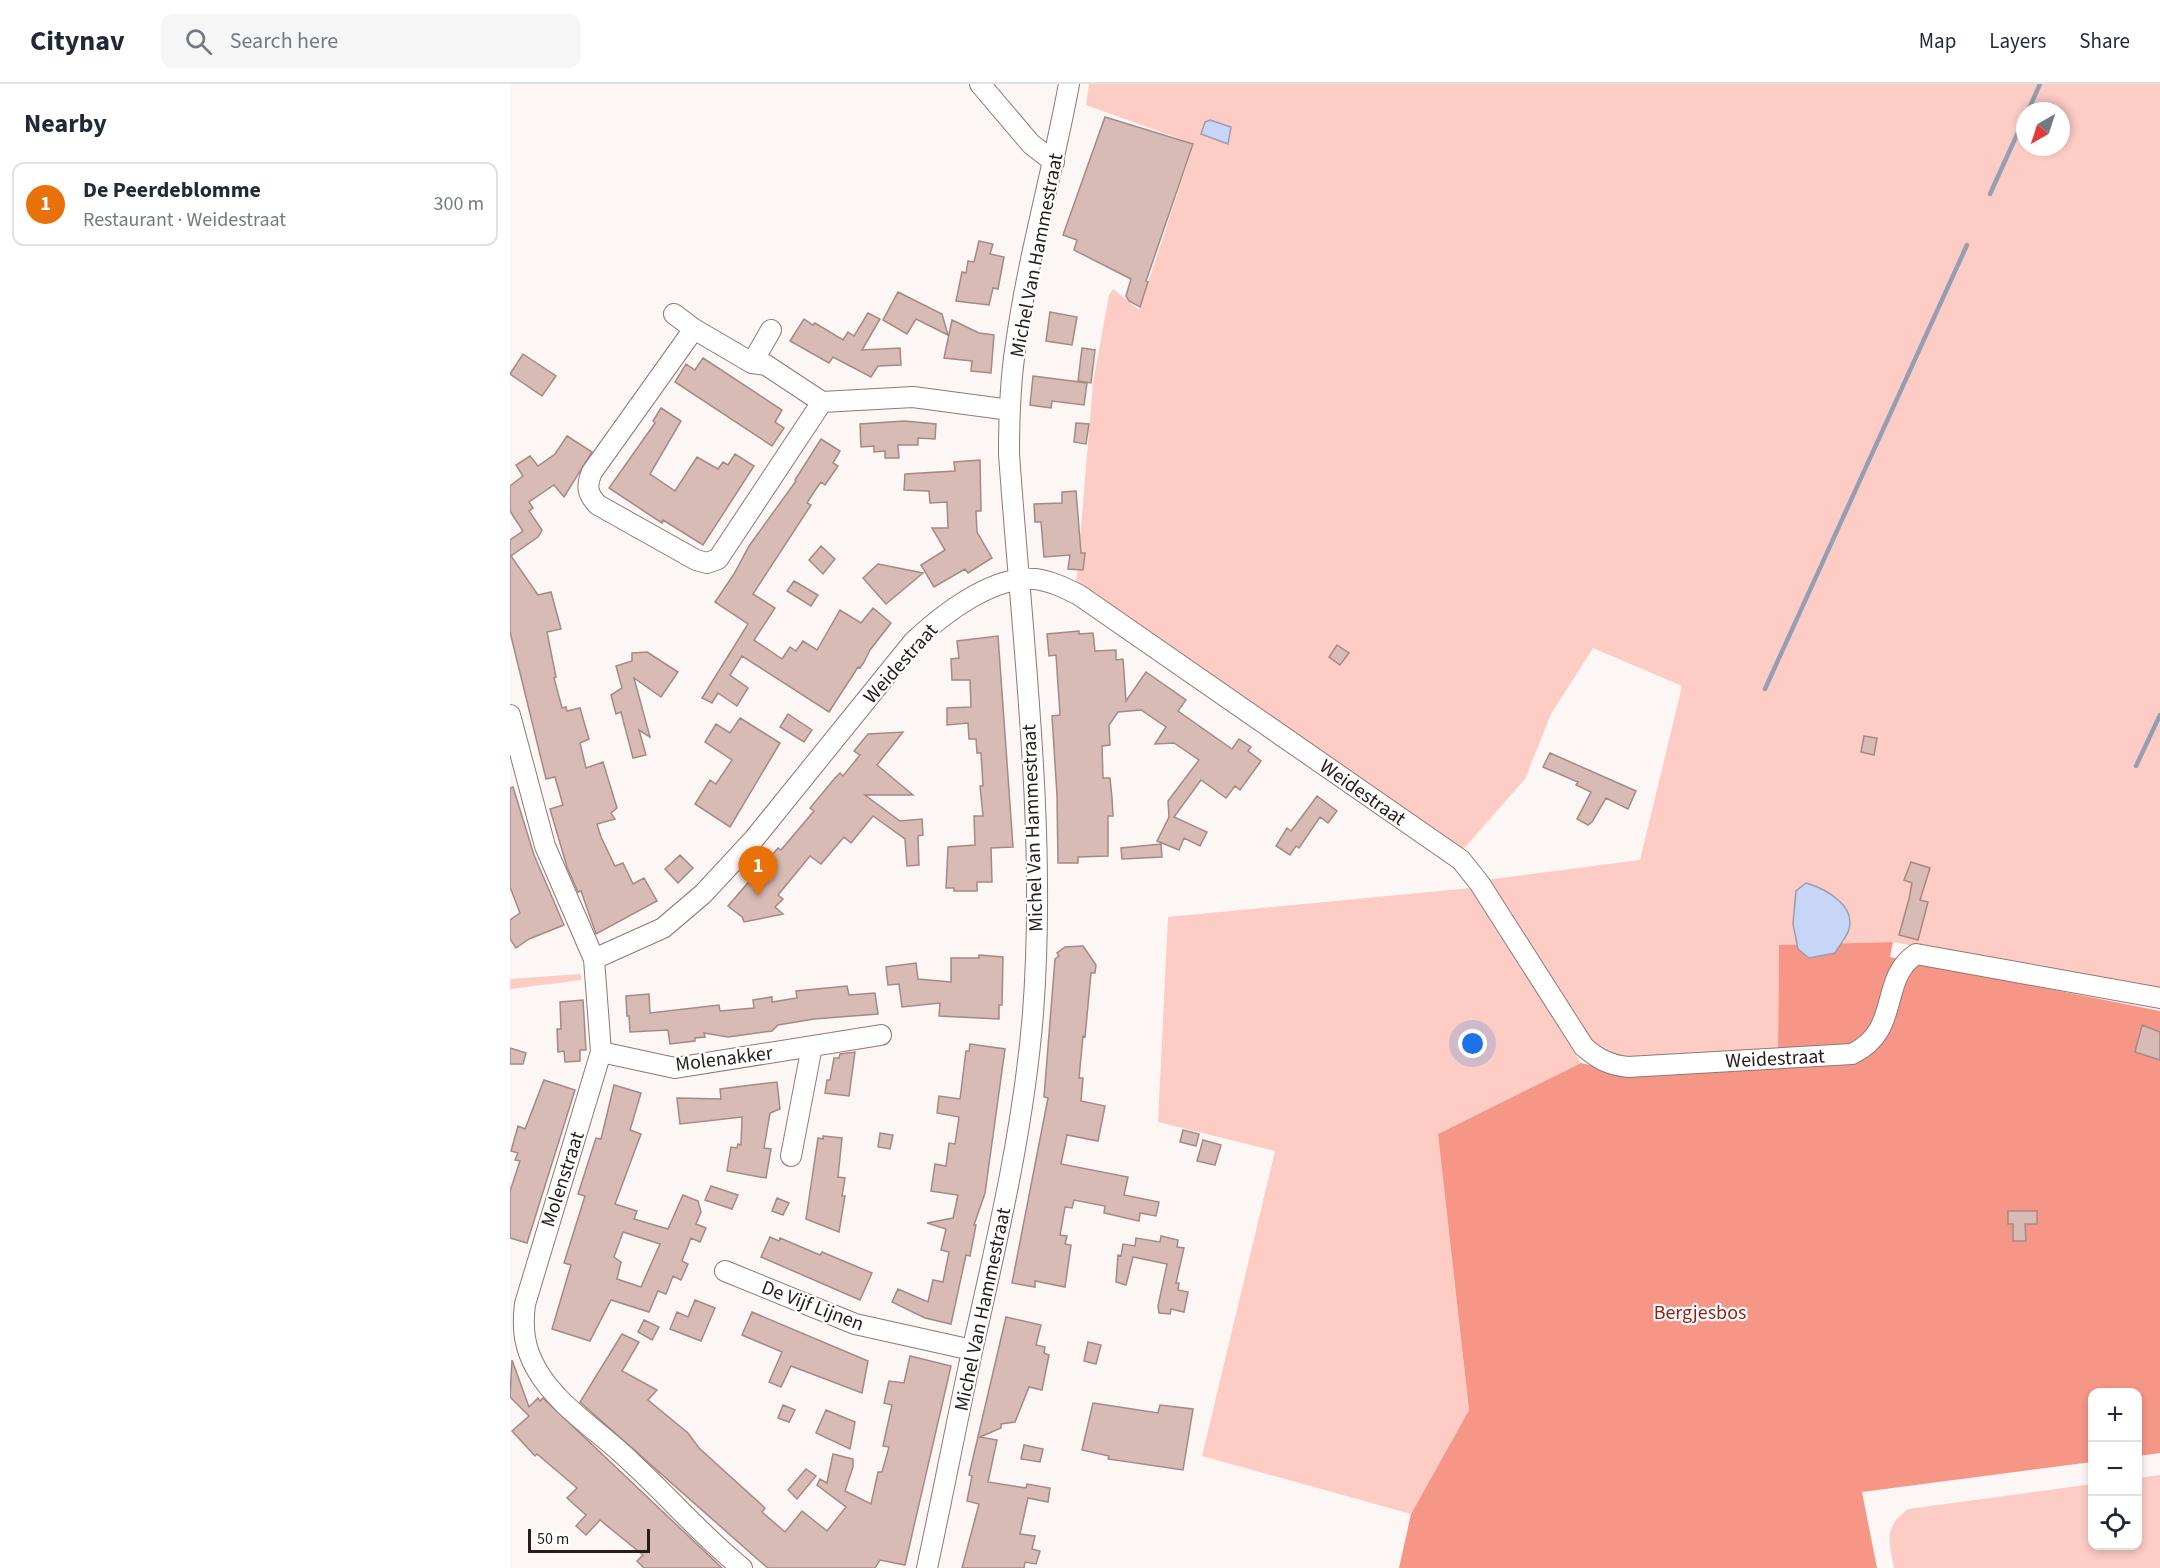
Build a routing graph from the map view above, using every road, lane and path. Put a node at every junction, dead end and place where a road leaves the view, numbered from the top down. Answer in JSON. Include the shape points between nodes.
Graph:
{"nodes":[{"id":1,"x":980,"y":84,"type":"edge"},
{"id":2,"x":1068,"y":84,"type":"edge"},
{"id":3,"x":1054,"y":162,"type":"junction"},
{"id":4,"x":674,"y":314,"type":"dead end"},
{"id":5,"x":694,"y":329,"type":"junction"},
{"id":6,"x":771,"y":330,"type":"dead end"},
{"id":7,"x":752,"y":363,"type":"junction"},
{"id":8,"x":822,"y":402,"type":"junction"},
{"id":9,"x":1010,"y":410,"type":"junction"},
{"id":10,"x":1018,"y":579,"type":"junction"},
{"id":11,"x":510,"y":715,"type":"edge"},
{"id":12,"x":594,"y":959,"type":"junction"},
{"id":13,"x":2160,"y":998,"type":"edge"},
{"id":14,"x":881,"y":1035,"type":"dead end"},
{"id":15,"x":812,"y":1046,"type":"junction"},
{"id":16,"x":601,"y":1052,"type":"junction"},
{"id":17,"x":791,"y":1156,"type":"dead end"},
{"id":18,"x":725,"y":1271,"type":"dead end"},
{"id":19,"x":972,"y":1350,"type":"junction"},
{"id":20,"x":742,"y":1568,"type":"edge"},
{"id":21,"x":927,"y":1568,"type":"edge"}],
"edges":[{"from":1,"to":3,"type":"street","via":[[1031,144]]},
{"from":2,"to":3,"type":"street","name":"Michel Van Hammestraat"},
{"from":3,"to":9,"type":"street","name":"Michel Van Hammestraat","via":[[1015,345]]},
{"from":4,"to":5,"type":"street"},
{"from":5,"to":7,"type":"street"},
{"from":5,"to":8,"type":"street","via":[[592,472],[587,484],[589,496],[598,505],[696,560],[706,563],[718,559]]},
{"from":6,"to":7,"type":"street"},
{"from":7,"to":8,"type":"street","via":[[766,365]]},
{"from":8,"to":9,"type":"street","via":[[913,397]]},
{"from":9,"to":10,"type":"street","name":"Michel Van Hammestraat","via":[[1009,454]]},
{"from":10,"to":12,"type":"street","name":"Weidestraat","via":[[960,604],[914,641],[754,839],[681,914],[636,942]]},
{"from":10,"to":13,"type":"street","name":"Weidestraat","via":[[1048,582],[1079,595],[1461,860],[1584,1047],[1612,1065],[1852,1054],[1869,1046],[1879,1033],[1898,974],[1916,954]]},
{"from":10,"to":19,"type":"street","name":"Michel Van Hammestraat","via":[[1035,814],[1038,921],[1034,990],[1023,1102],[999,1235]]},
{"from":11,"to":12,"type":"street","name":"Molenstraat","via":[[545,846]]},
{"from":12,"to":16,"type":"street","name":"Molenstraat"},
{"from":14,"to":15,"type":"street","name":"Molenakker"},
{"from":15,"to":16,"type":"street","name":"Molenakker","via":[[675,1068]]},
{"from":15,"to":17,"type":"street"},
{"from":16,"to":20,"type":"street","name":"Molenstraat","via":[[525,1304],[522,1326],[526,1346],[553,1392]]},
{"from":18,"to":19,"type":"street","name":"De Vijf Lijnen","via":[[855,1324]]},
{"from":19,"to":21,"type":"street","name":"Michel Van Hammestraat"}]}
